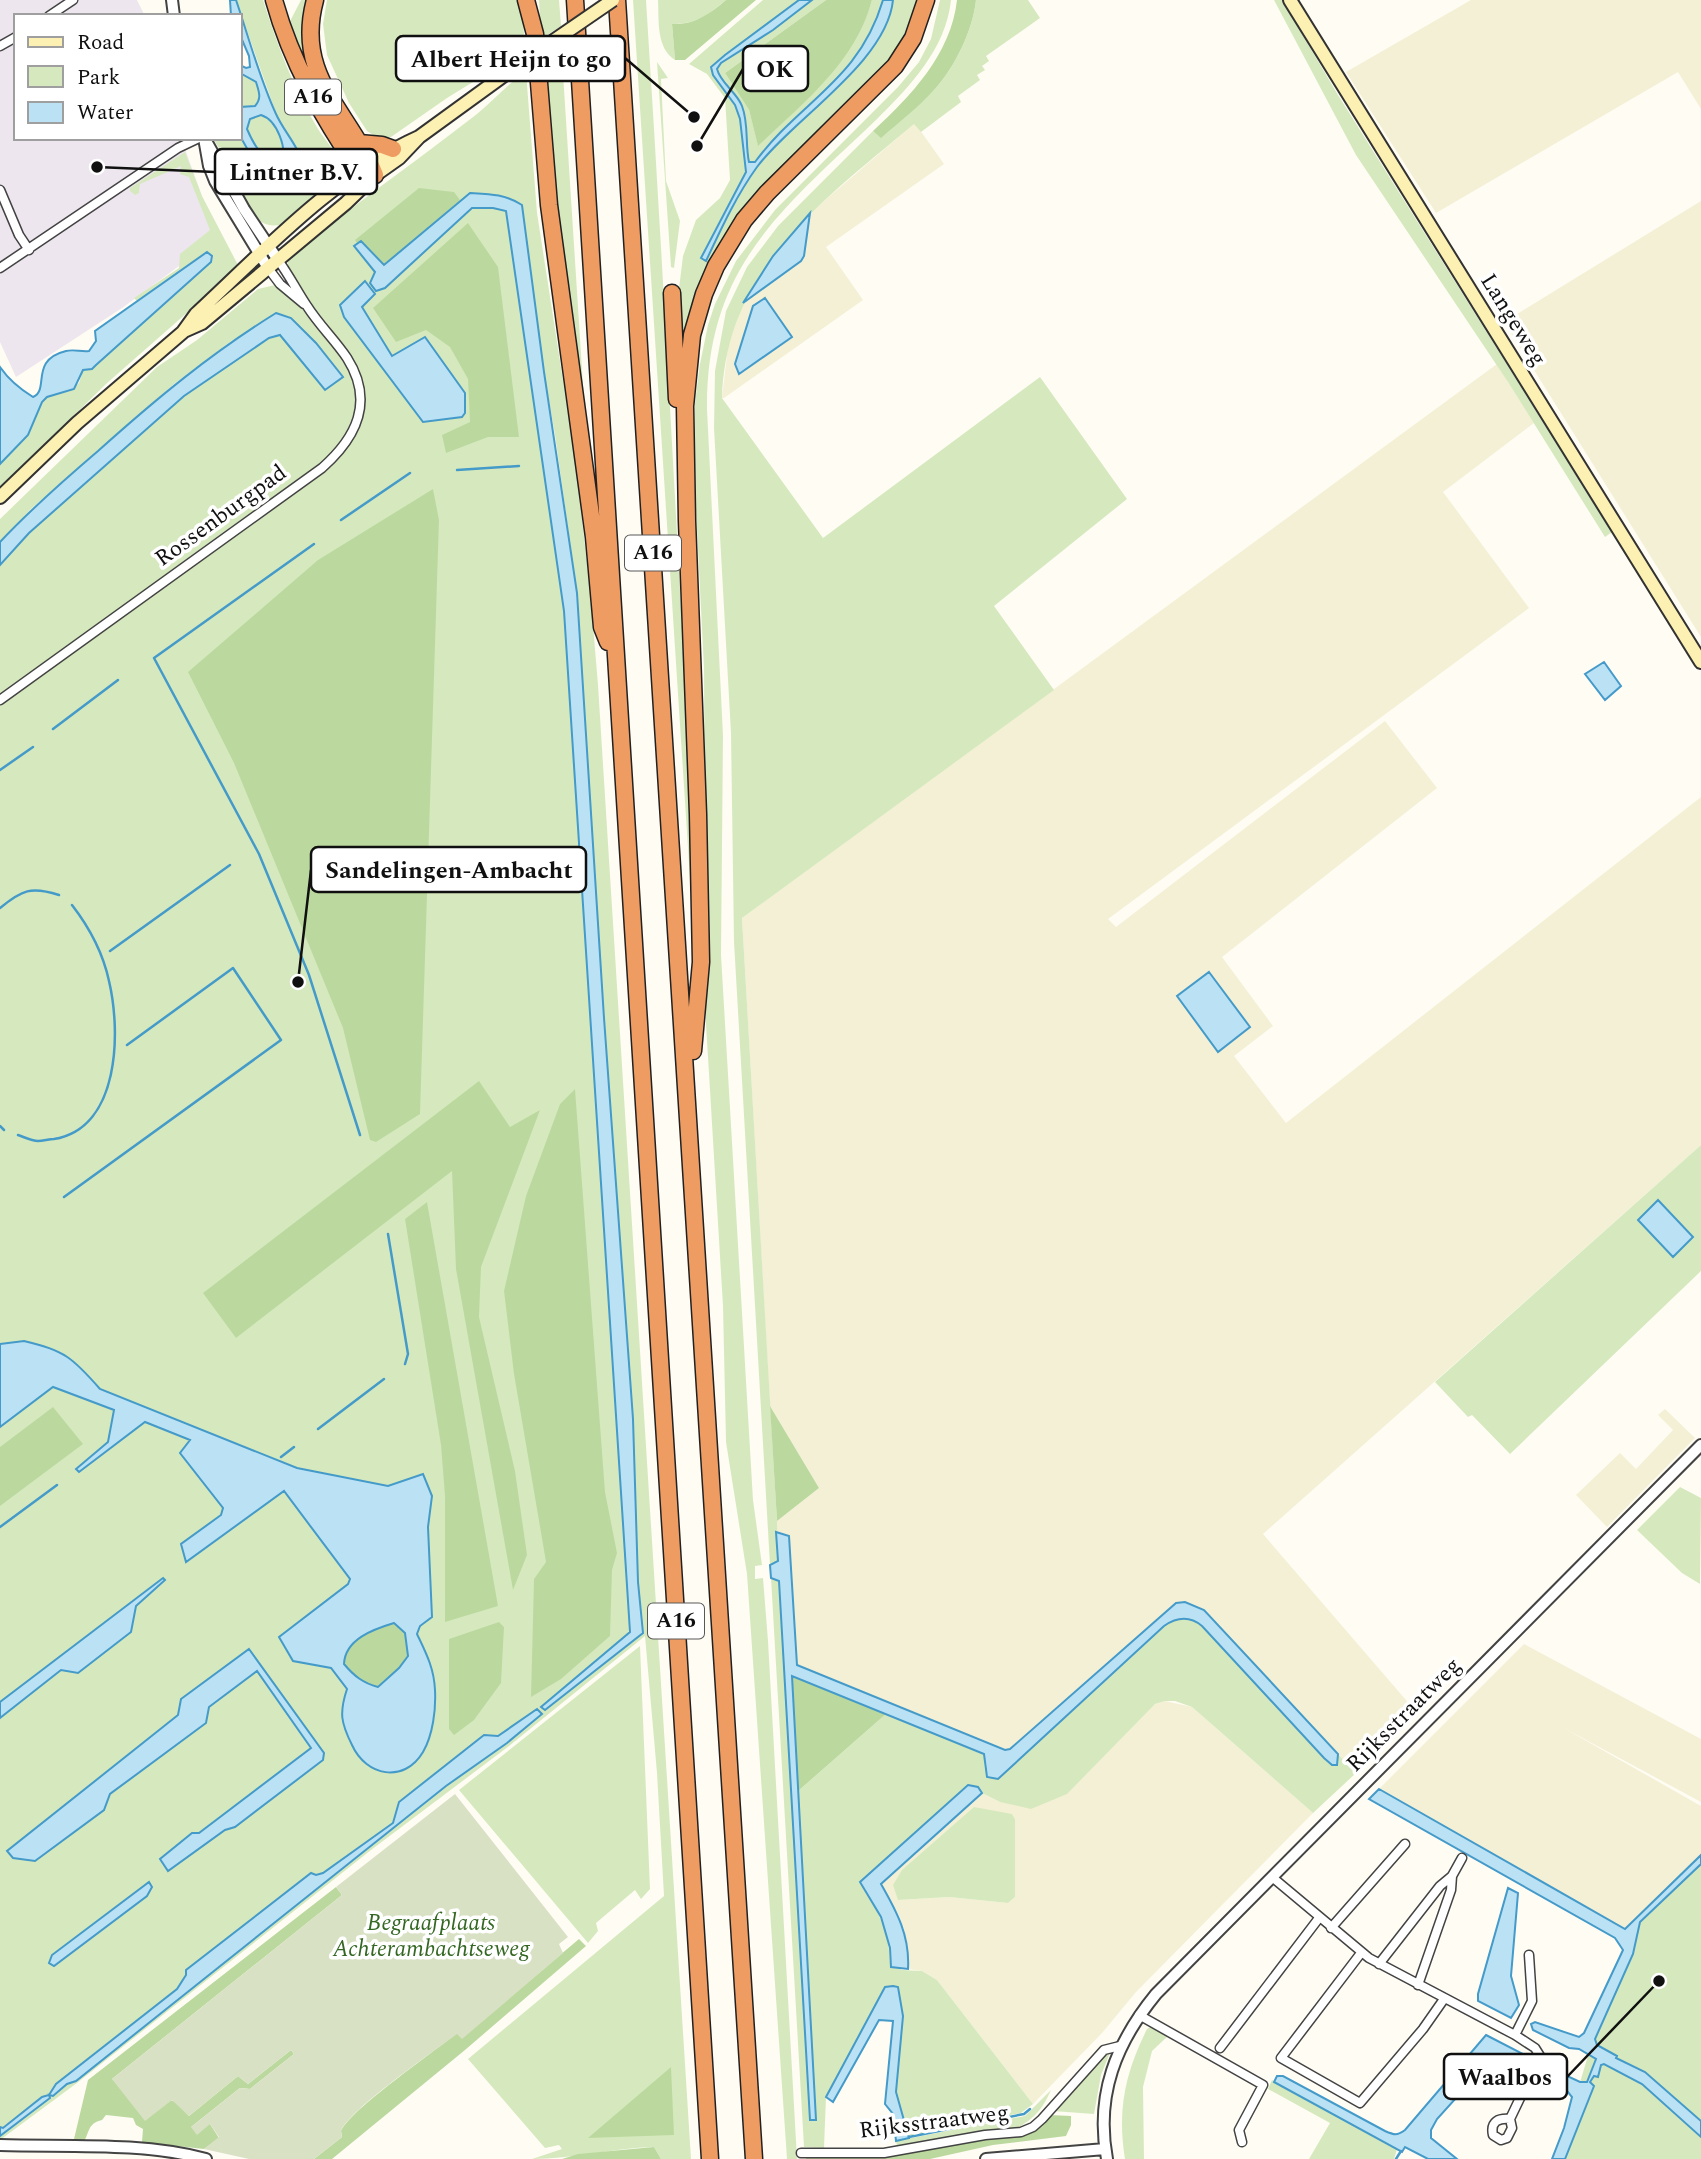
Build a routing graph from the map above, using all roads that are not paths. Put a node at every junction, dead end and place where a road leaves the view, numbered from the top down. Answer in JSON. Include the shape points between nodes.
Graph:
{"nodes":[{"id":1,"x":73,"y":0,"type":"edge"},
{"id":2,"x":274,"y":0,"type":"edge"},
{"id":3,"x":314,"y":0,"type":"edge"},
{"id":4,"x":526,"y":0,"type":"edge"},
{"id":5,"x":575,"y":0,"type":"edge"},
{"id":6,"x":615,"y":0,"type":"edge"},
{"id":7,"x":926,"y":0,"type":"edge"},
{"id":8,"x":1290,"y":0,"type":"edge"},
{"id":9,"x":52,"y":14,"type":"edge"},
{"id":10,"x":419,"y":137,"type":"junction"},
{"id":11,"x":198,"y":140,"type":"edge"},
{"id":12,"x":204,"y":140,"type":"edge"},
{"id":13,"x":359,"y":143,"type":"junction"},
{"id":14,"x":393,"y":149,"type":"junction"},
{"id":15,"x":368,"y":170,"type":"junction"},
{"id":16,"x":0,"y":190,"type":"edge"},
{"id":17,"x":29,"y":250,"type":"junction"},
{"id":18,"x":265,"y":251,"type":"junction"},
{"id":19,"x":273,"y":264,"type":"junction"},
{"id":20,"x":0,"y":268,"type":"edge"},
{"id":21,"x":672,"y":293,"type":"dead end"},
{"id":22,"x":307,"y":306,"type":"junction"},
{"id":23,"x":324,"y":310,"type":"dead end"},
{"id":24,"x":315,"y":317,"type":"junction"},
{"id":25,"x":183,"y":332,"type":"junction"},
{"id":26,"x":0,"y":497,"type":"edge"},
{"id":27,"x":687,"y":521,"type":"junction"},
{"id":28,"x":1701,"y":662,"type":"edge"},
{"id":29,"x":616,"y":666,"type":"junction"},
{"id":30,"x":0,"y":700,"type":"edge"},
{"id":31,"x":688,"y":1106,"type":"junction"},
{"id":32,"x":1701,"y":1446,"type":"edge"},
{"id":33,"x":1405,"y":1844,"type":"dead end"},
{"id":34,"x":1462,"y":1858,"type":"dead end"},
{"id":35,"x":1452,"y":1876,"type":"junction"},
{"id":36,"x":1272,"y":1877,"type":"junction"},
{"id":37,"x":1319,"y":1918,"type":"junction"},
{"id":38,"x":1331,"y":1928,"type":"junction"},
{"id":39,"x":1362,"y":1953,"type":"junction"},
{"id":40,"x":1529,"y":1955,"type":"dead end"},
{"id":41,"x":1379,"y":1964,"type":"junction"},
{"id":42,"x":1418,"y":1985,"type":"junction"},
{"id":43,"x":1444,"y":1998,"type":"junction"},
{"id":44,"x":1139,"y":2015,"type":"junction"},
{"id":45,"x":1516,"y":2035,"type":"junction"},
{"id":46,"x":1120,"y":2046,"type":"junction"},
{"id":47,"x":1220,"y":2048,"type":"dead end"},
{"id":48,"x":1510,"y":2119,"type":"dead end"},
{"id":49,"x":1242,"y":2142,"type":"dead end"},
{"id":50,"x":0,"y":2145,"type":"edge"},
{"id":51,"x":801,"y":2152,"type":"dead end"},
{"id":52,"x":1106,"y":2154,"type":"edge"},
{"id":53,"x":206,"y":2159,"type":"edge"},
{"id":54,"x":710,"y":2159,"type":"edge"},
{"id":55,"x":754,"y":2159,"type":"edge"},
{"id":56,"x":986,"y":2159,"type":"edge"}],
"edges":[{"from":1,"to":9,"type":"street"},
{"from":2,"to":15,"type":"highway","number":"A16","via":[[310,91]]},
{"from":3,"to":13,"type":"highway","number":"A16","via":[[310,36],[315,67],[328,97]]},
{"from":4,"to":29,"type":"highway","number":"A16","via":[[535,34],[549,205],[603,627]]},
{"from":5,"to":29,"type":"highway","number":"A16"},
{"from":6,"to":10,"type":"main road","bridge":true},
{"from":6,"to":31,"type":"highway","number":"A16"},
{"from":7,"to":27,"type":"highway","number":"A16","via":[[913,38],[895,66],[767,194],[744,220],[716,265],[699,310],[688,362]]},
{"from":8,"to":28,"type":"main road","name":"Langeweg"},
{"from":10,"to":14,"type":"main road"},
{"from":10,"to":15,"type":"main road","via":[[399,158]]},
{"from":11,"to":17,"type":"street","via":[[178,148]]},
{"from":12,"to":18,"type":"street"},
{"from":13,"to":14,"type":"highway","number":"A16"},
{"from":13,"to":15,"type":"highway","number":"A16"},
{"from":14,"to":15,"type":"main road"},
{"from":15,"to":18,"type":"main road"},
{"from":15,"to":19,"type":"main road"},
{"from":16,"to":17,"type":"street"},
{"from":17,"to":20,"type":"street"},
{"from":18,"to":19,"type":"street"},
{"from":18,"to":25,"type":"main road","via":[[196,314]]},
{"from":19,"to":22,"type":"street","name":"Rossenburgpad"},
{"from":19,"to":22,"type":"street","name":"Rossenburgpad","via":[[280,285]]},
{"from":19,"to":25,"type":"main road","via":[[202,323]]},
{"from":21,"to":27,"type":"highway","number":"A16"},
{"from":22,"to":24,"type":"street","name":"Rossenburgpad"},
{"from":23,"to":24,"type":"street"},
{"from":24,"to":30,"type":"street","name":"Rossenburgpad","via":[[348,359],[359,387],[359,415],[341,451]]},
{"from":25,"to":26,"type":"main road","via":[[76,422]]},
{"from":27,"to":31,"type":"highway","number":"A16","via":[[701,962]]},
{"from":29,"to":54,"type":"highway","number":"A16"},
{"from":31,"to":55,"type":"highway","number":"A16"},
{"from":32,"to":36,"type":"street","name":"Rijksstraatweg"},
{"from":33,"to":38,"type":"street"},
{"from":34,"to":35,"type":"street"},
{"from":35,"to":41,"type":"street"},
{"from":35,"to":42,"type":"street"},
{"from":36,"to":37,"type":"street"},
{"from":36,"to":44,"type":"street","name":"Rijksstraatweg"},
{"from":37,"to":38,"type":"street"},
{"from":37,"to":47,"type":"street"},
{"from":38,"to":39,"type":"street"},
{"from":39,"to":41,"type":"street"},
{"from":39,"to":43,"type":"street","via":[[1281,2058],[1292,2066],[1360,2103]]},
{"from":40,"to":45,"type":"street","via":[[1532,2001]]},
{"from":41,"to":42,"type":"street"},
{"from":42,"to":43,"type":"street"},
{"from":43,"to":45,"type":"street"},
{"from":44,"to":46,"type":"street","name":"Rijksstraatweg"},
{"from":44,"to":49,"type":"street","via":[[1263,2085],[1239,2130]]},
{"from":45,"to":48,"type":"street","via":[[1540,2056]]},
{"from":46,"to":51,"type":"street","name":"Rijksstraatweg","via":[[1104,2050],[1042,2119],[1021,2132],[884,2153]]},
{"from":46,"to":52,"type":"street","name":"Rijksstraatweg","via":[[1106,2095]]},
{"from":50,"to":53,"type":"street","via":[[138,2149]]},
{"from":52,"to":56,"type":"street"}]}
